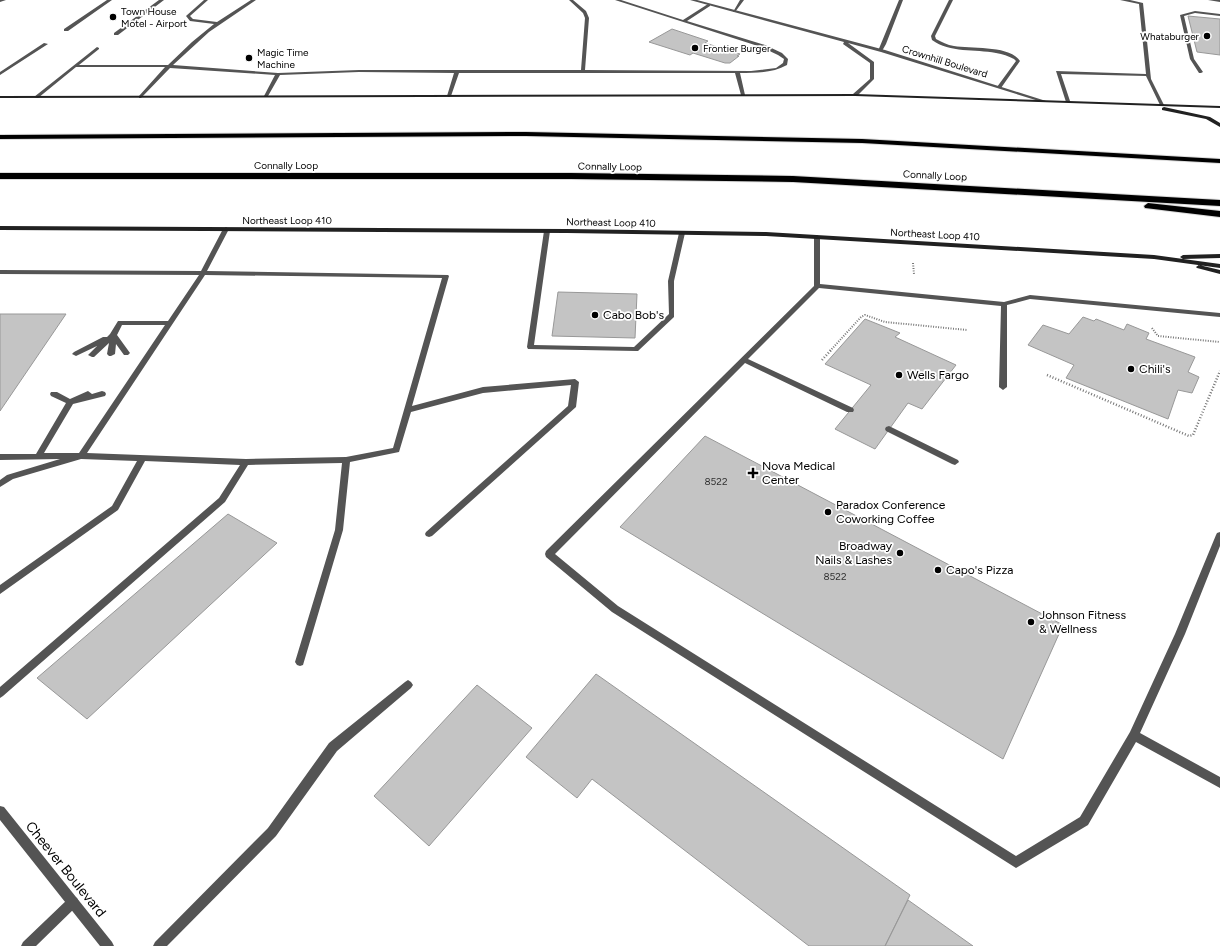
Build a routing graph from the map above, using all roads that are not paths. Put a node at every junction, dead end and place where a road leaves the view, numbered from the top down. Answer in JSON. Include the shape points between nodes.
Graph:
{"nodes":[{"id":1,"x":4,"y":0,"type":"edge"},
{"id":2,"x":110,"y":0,"type":"edge"},
{"id":3,"x":162,"y":0,"type":"edge"},
{"id":4,"x":206,"y":0,"type":"edge"},
{"id":5,"x":254,"y":0,"type":"edge"},
{"id":6,"x":571,"y":0,"type":"edge"},
{"id":7,"x":617,"y":0,"type":"edge"},
{"id":8,"x":692,"y":0,"type":"edge"},
{"id":9,"x":742,"y":0,"type":"edge"},
{"id":10,"x":901,"y":0,"type":"edge"},
{"id":11,"x":950,"y":0,"type":"edge"},
{"id":12,"x":1122,"y":0,"type":"edge"},
{"id":13,"x":1210,"y":0,"type":"edge"},
{"id":14,"x":0,"y":1,"type":"edge"},
{"id":15,"x":1220,"y":2,"type":"edge"},
{"id":16,"x":709,"y":4,"type":"junction"},
{"id":17,"x":734,"y":11,"type":"junction"},
{"id":18,"x":1220,"y":15,"type":"edge"},
{"id":19,"x":684,"y":21,"type":"junction"},
{"id":20,"x":219,"y":23,"type":"junction"},
{"id":21,"x":66,"y":30,"type":"dead end"},
{"id":22,"x":116,"y":34,"type":"dead end"},
{"id":23,"x":841,"y":41,"type":"junction"},
{"id":24,"x":46,"y":44,"type":"dead end"},
{"id":25,"x":98,"y":48,"type":"dead end"},
{"id":26,"x":880,"y":50,"type":"junction"},
{"id":27,"x":75,"y":66,"type":"junction"},
{"id":28,"x":167,"y":66,"type":"junction"},
{"id":29,"x":457,"y":71,"type":"junction"},
{"id":30,"x":583,"y":72,"type":"junction"},
{"id":31,"x":737,"y":72,"type":"junction"},
{"id":32,"x":1201,"y":72,"type":"dead end"},
{"id":33,"x":0,"y":74,"type":"edge"},
{"id":34,"x":278,"y":74,"type":"junction"},
{"id":35,"x":1148,"y":75,"type":"junction"},
{"id":36,"x":999,"y":87,"type":"junction"},
{"id":37,"x":743,"y":95,"type":"junction"},
{"id":38,"x":856,"y":95,"type":"junction"},
{"id":39,"x":266,"y":96,"type":"junction"},
{"id":40,"x":449,"y":96,"type":"junction"},
{"id":41,"x":0,"y":97,"type":"edge"},
{"id":42,"x":36,"y":97,"type":"junction"},
{"id":43,"x":141,"y":97,"type":"junction"},
{"id":44,"x":1044,"y":101,"type":"junction"},
{"id":45,"x":1068,"y":102,"type":"junction"},
{"id":46,"x":1143,"y":104,"type":"junction"},
{"id":47,"x":1162,"y":105,"type":"junction"},
{"id":48,"x":1220,"y":107,"type":"edge"},
{"id":49,"x":1220,"y":125,"type":"edge"},
{"id":50,"x":0,"y":137,"type":"edge"},
{"id":51,"x":1220,"y":161,"type":"edge"},
{"id":52,"x":0,"y":176,"type":"edge"},
{"id":53,"x":990,"y":189,"type":"junction"},
{"id":54,"x":1220,"y":202,"type":"edge"},
{"id":55,"x":1220,"y":214,"type":"edge"},
{"id":56,"x":0,"y":228,"type":"edge"},
{"id":57,"x":226,"y":229,"type":"junction"},
{"id":58,"x":547,"y":231,"type":"junction"},
{"id":59,"x":682,"y":233,"type":"junction"},
{"id":60,"x":817,"y":237,"type":"junction"},
{"id":61,"x":1220,"y":256,"type":"edge"},
{"id":62,"x":1154,"y":257,"type":"junction"},
{"id":63,"x":1220,"y":266,"type":"edge"},
{"id":64,"x":0,"y":272,"type":"edge"},
{"id":65,"x":1220,"y":272,"type":"edge"},
{"id":66,"x":203,"y":273,"type":"junction"},
{"id":67,"x":817,"y":286,"type":"junction"},
{"id":68,"x":1004,"y":304,"type":"junction"},
{"id":69,"x":1220,"y":315,"type":"edge"},
{"id":70,"x":170,"y":323,"type":"junction"},
{"id":71,"x":113,"y":335,"type":"junction"},
{"id":72,"x":126,"y":353,"type":"dead end"},
{"id":73,"x":76,"y":354,"type":"dead end"},
{"id":74,"x":111,"y":354,"type":"dead end"},
{"id":75,"x":92,"y":355,"type":"dead end"},
{"id":76,"x":745,"y":360,"type":"junction"},
{"id":77,"x":1003,"y":387,"type":"dead end"},
{"id":78,"x":54,"y":394,"type":"dead end"},
{"id":79,"x":88,"y":394,"type":"dead end"},
{"id":80,"x":102,"y":394,"type":"dead end"},
{"id":81,"x":69,"y":398,"type":"junction"},
{"id":82,"x":408,"y":410,"type":"junction"},
{"id":83,"x":850,"y":410,"type":"dead end"},
{"id":84,"x":889,"y":429,"type":"dead end"},
{"id":85,"x":81,"y":456,"type":"junction"},
{"id":86,"x":0,"y":457,"type":"edge"},
{"id":87,"x":38,"y":457,"type":"junction"},
{"id":88,"x":143,"y":458,"type":"junction"},
{"id":89,"x":346,"y":460,"type":"junction"},
{"id":90,"x":246,"y":462,"type":"junction"},
{"id":91,"x":955,"y":462,"type":"dead end"},
{"id":92,"x":0,"y":484,"type":"edge"},
{"id":93,"x":429,"y":534,"type":"dead end"},
{"id":94,"x":1220,"y":535,"type":"edge"},
{"id":95,"x":0,"y":590,"type":"edge"},
{"id":96,"x":300,"y":662,"type":"dead end"},
{"id":97,"x":408,"y":685,"type":"dead end"},
{"id":98,"x":0,"y":693,"type":"edge"},
{"id":99,"x":1134,"y":735,"type":"junction"},
{"id":100,"x":1220,"y":783,"type":"edge"},
{"id":101,"x":0,"y":811,"type":"edge"},
{"id":102,"x":73,"y":902,"type":"junction"},
{"id":103,"x":27,"y":946,"type":"edge"},
{"id":104,"x":108,"y":946,"type":"edge"},
{"id":105,"x":159,"y":946,"type":"edge"}],
"edges":[{"from":1,"to":14,"type":"street"},
{"from":2,"to":21,"type":"street"},
{"from":3,"to":22,"type":"street"},
{"from":4,"to":20,"type":"street","via":[[188,16],[192,20]]},
{"from":5,"to":20,"type":"street","via":[[233,11]]},
{"from":6,"to":30,"type":"street","via":[[585,12],[587,18]]},
{"from":7,"to":19,"type":"street"},
{"from":8,"to":16,"type":"street","name":"Crownhill Boulevard"},
{"from":9,"to":17,"type":"street"},
{"from":10,"to":26,"type":"street"},
{"from":11,"to":36,"type":"street","via":[[933,36],[934,40],[949,46],[1001,53],[1016,58],[1018,61]]},
{"from":12,"to":35,"type":"street","via":[[1141,3]]},
{"from":13,"to":15,"type":"street"},
{"from":16,"to":17,"type":"street","name":"Crownhill Boulevard"},
{"from":16,"to":19,"type":"street"},
{"from":17,"to":23,"type":"street","name":"Crownhill Boulevard"},
{"from":18,"to":32,"type":"street","via":[[1194,12],[1182,15],[1192,60]]},
{"from":19,"to":31,"type":"street","via":[[763,46],[786,59],[785,64],[777,69]]},
{"from":20,"to":28,"type":"street"},
{"from":23,"to":26,"type":"street","name":"Crownhill Boulevard"},
{"from":23,"to":38,"type":"street","name":"Crownhill Boulevard","via":[[872,62],[872,79]]},
{"from":24,"to":33,"type":"street"},
{"from":25,"to":27,"type":"street"},
{"from":26,"to":36,"type":"street","name":"Crownhill Boulevard"},
{"from":27,"to":28,"type":"street"},
{"from":27,"to":42,"type":"street"},
{"from":28,"to":34,"type":"street"},
{"from":28,"to":43,"type":"street"},
{"from":29,"to":30,"type":"street"},
{"from":29,"to":34,"type":"street"},
{"from":29,"to":40,"type":"street"},
{"from":30,"to":31,"type":"street"},
{"from":31,"to":37,"type":"street"},
{"from":34,"to":39,"type":"street"},
{"from":35,"to":45,"type":"street","via":[[1058,72]]},
{"from":35,"to":47,"type":"street"},
{"from":36,"to":44,"type":"street","name":"Crownhill Boulevard"},
{"from":37,"to":38,"type":"main road"},
{"from":37,"to":40,"type":"main road"},
{"from":38,"to":44,"type":"main road"},
{"from":39,"to":40,"type":"main road"},
{"from":39,"to":43,"type":"main road"},
{"from":41,"to":42,"type":"main road"},
{"from":42,"to":43,"type":"main road"},
{"from":44,"to":45,"type":"main road"},
{"from":45,"to":46,"type":"main road"},
{"from":46,"to":47,"type":"main road"},
{"from":46,"to":49,"type":"main road","via":[[1208,118]]},
{"from":47,"to":48,"type":"main road"},
{"from":50,"to":51,"type":"highway","via":[[526,134],[854,140]]},
{"from":52,"to":53,"type":"highway","name":"Connally Loop","via":[[571,176],[793,179]]},
{"from":53,"to":54,"type":"highway","name":"Connally Loop"},
{"from":53,"to":55,"type":"highway"},
{"from":56,"to":57,"type":"main road","name":"Northeast Loop 410"},
{"from":57,"to":58,"type":"main road","name":"Northeast Loop 410"},
{"from":57,"to":66,"type":"street"},
{"from":58,"to":59,"type":"main road","name":"Northeast Loop 410"},
{"from":58,"to":59,"type":"street","via":[[530,347],[636,349],[672,316],[671,281]]},
{"from":59,"to":60,"type":"main road","name":"Northeast Loop 410"},
{"from":60,"to":62,"type":"main road","name":"Northeast Loop 410"},
{"from":60,"to":67,"type":"street"},
{"from":61,"to":62,"type":"main road"},
{"from":62,"to":63,"type":"main road","name":"Northeast Loop 410"},
{"from":62,"to":65,"type":"main road"},
{"from":64,"to":66,"type":"street"},
{"from":66,"to":70,"type":"street"},
{"from":66,"to":82,"type":"street","via":[[446,276]]},
{"from":67,"to":68,"type":"street"},
{"from":67,"to":76,"type":"street"},
{"from":68,"to":69,"type":"street","via":[[1030,297]]},
{"from":68,"to":77,"type":"street"},
{"from":70,"to":71,"type":"street","via":[[120,323]]},
{"from":70,"to":85,"type":"street"},
{"from":71,"to":72,"type":"street"},
{"from":71,"to":73,"type":"street"},
{"from":71,"to":74,"type":"street"},
{"from":71,"to":75,"type":"street"},
{"from":76,"to":83,"type":"street"},
{"from":76,"to":99,"type":"street","via":[[549,554],[615,609],[1016,862],[1084,821]]},
{"from":78,"to":81,"type":"street"},
{"from":79,"to":81,"type":"street"},
{"from":80,"to":81,"type":"street"},
{"from":81,"to":87,"type":"street"},
{"from":82,"to":89,"type":"street","via":[[396,450]]},
{"from":82,"to":93,"type":"street","via":[[483,390],[575,382],[572,407]]},
{"from":84,"to":91,"type":"street"},
{"from":85,"to":87,"type":"street"},
{"from":85,"to":88,"type":"street"},
{"from":85,"to":92,"type":"street","via":[[10,477]]},
{"from":86,"to":87,"type":"street"},
{"from":88,"to":90,"type":"street"},
{"from":88,"to":95,"type":"street","via":[[115,508]]},
{"from":89,"to":90,"type":"street"},
{"from":89,"to":96,"type":"street","via":[[339,530]]},
{"from":90,"to":98,"type":"street","via":[[222,500]]},
{"from":94,"to":99,"type":"street","via":[[1180,634]]},
{"from":97,"to":105,"type":"street","via":[[333,747],[272,832]]},
{"from":99,"to":100,"type":"street"},
{"from":101,"to":102,"type":"street","name":"Cheever Boulevard"},
{"from":102,"to":103,"type":"street"},
{"from":102,"to":104,"type":"street","name":"Cheever Boulevard"}]}
